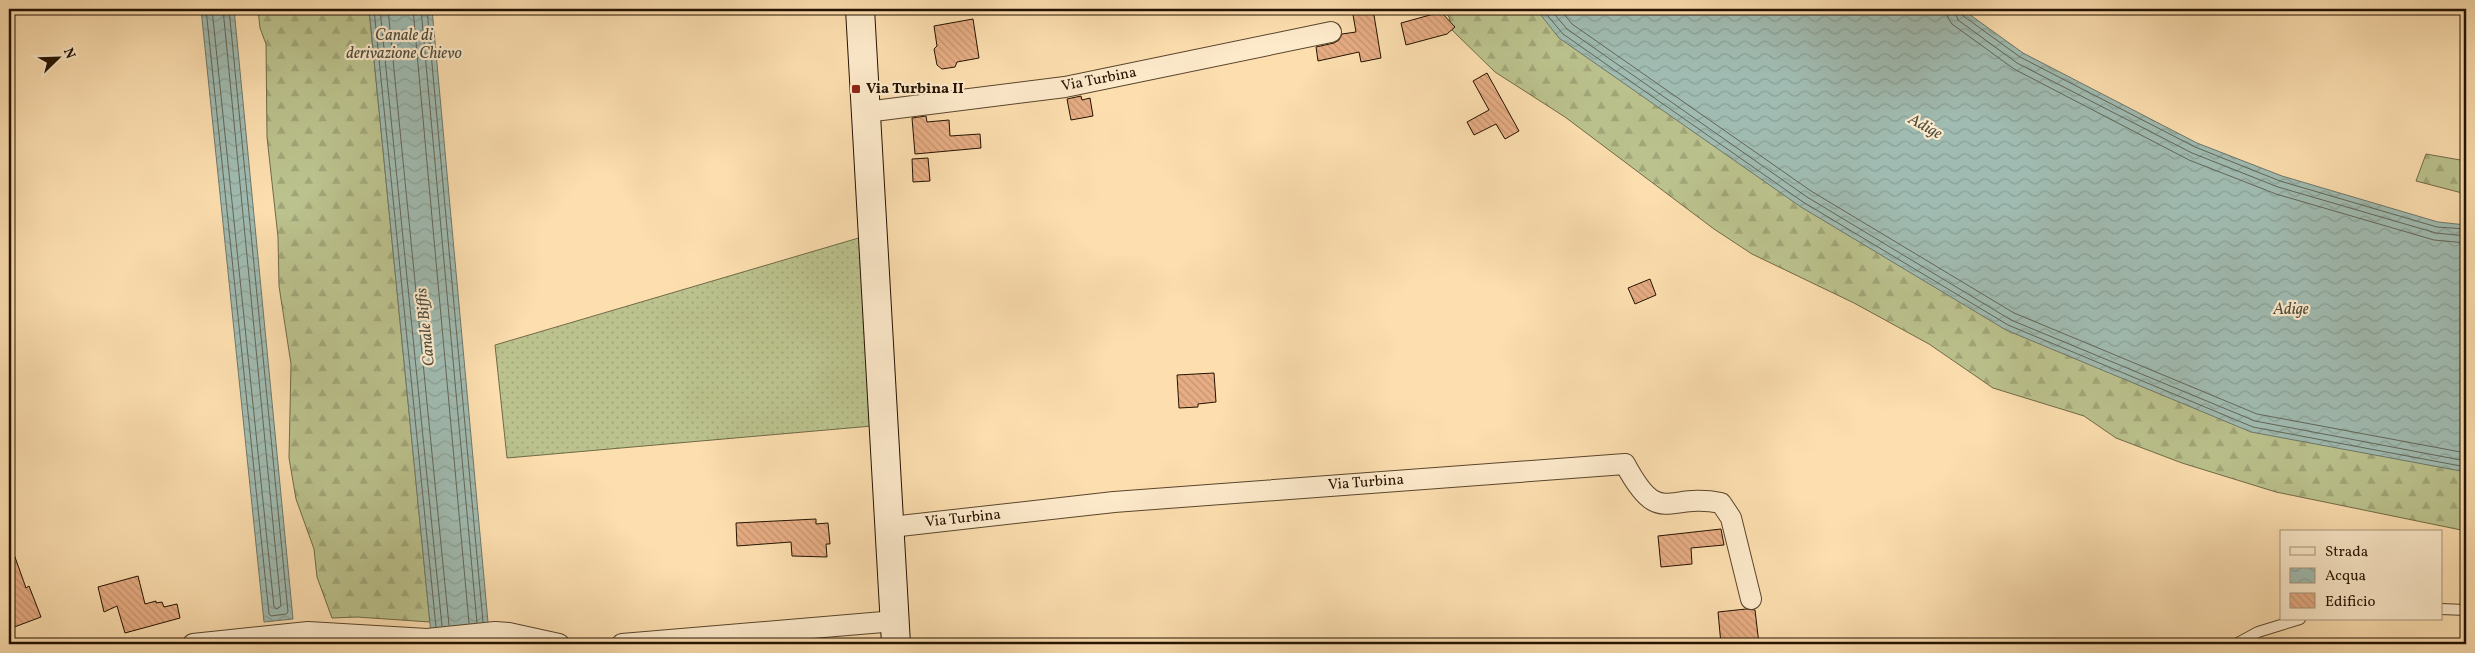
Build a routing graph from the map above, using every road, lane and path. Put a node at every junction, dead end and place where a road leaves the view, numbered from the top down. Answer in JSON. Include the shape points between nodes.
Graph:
{"nodes":[{"id":1,"x":860,"y":9,"type":"edge"},
{"id":2,"x":1331,"y":32,"type":"dead end"},
{"id":3,"x":866,"y":112,"type":"junction"},
{"id":4,"x":891,"y":527,"type":"junction"},
{"id":5,"x":1751,"y":599,"type":"dead end"},
{"id":6,"x":2442,"y":609,"type":"edge"},
{"id":7,"x":2466,"y":610,"type":"edge"},
{"id":8,"x":2297,"y":620,"type":"edge"},
{"id":9,"x":896,"y":633,"type":"edge"},
{"id":10,"x":193,"y":644,"type":"edge"},
{"id":11,"x":559,"y":644,"type":"edge"},
{"id":12,"x":622,"y":644,"type":"edge"},
{"id":13,"x":2236,"y":644,"type":"edge"}],
"edges":[{"from":1,"to":3,"type":"street"},
{"from":2,"to":3,"type":"street","name":"Via Turbina","via":[[1065,87]]},
{"from":3,"to":4,"type":"street"},
{"from":4,"to":5,"type":"street","name":"Via Turbina","via":[[1114,502],[1625,464],[1647,499],[1660,505],[1707,500],[1721,503],[1731,518]]},
{"from":4,"to":9,"type":"street"},
{"from":6,"to":7,"type":"lane"},
{"from":8,"to":13,"type":"lane","via":[[2258,632]]},
{"from":9,"to":12,"type":"street"},
{"from":10,"to":11,"type":"street","via":[[308,632],[427,638],[509,632]]}]}
